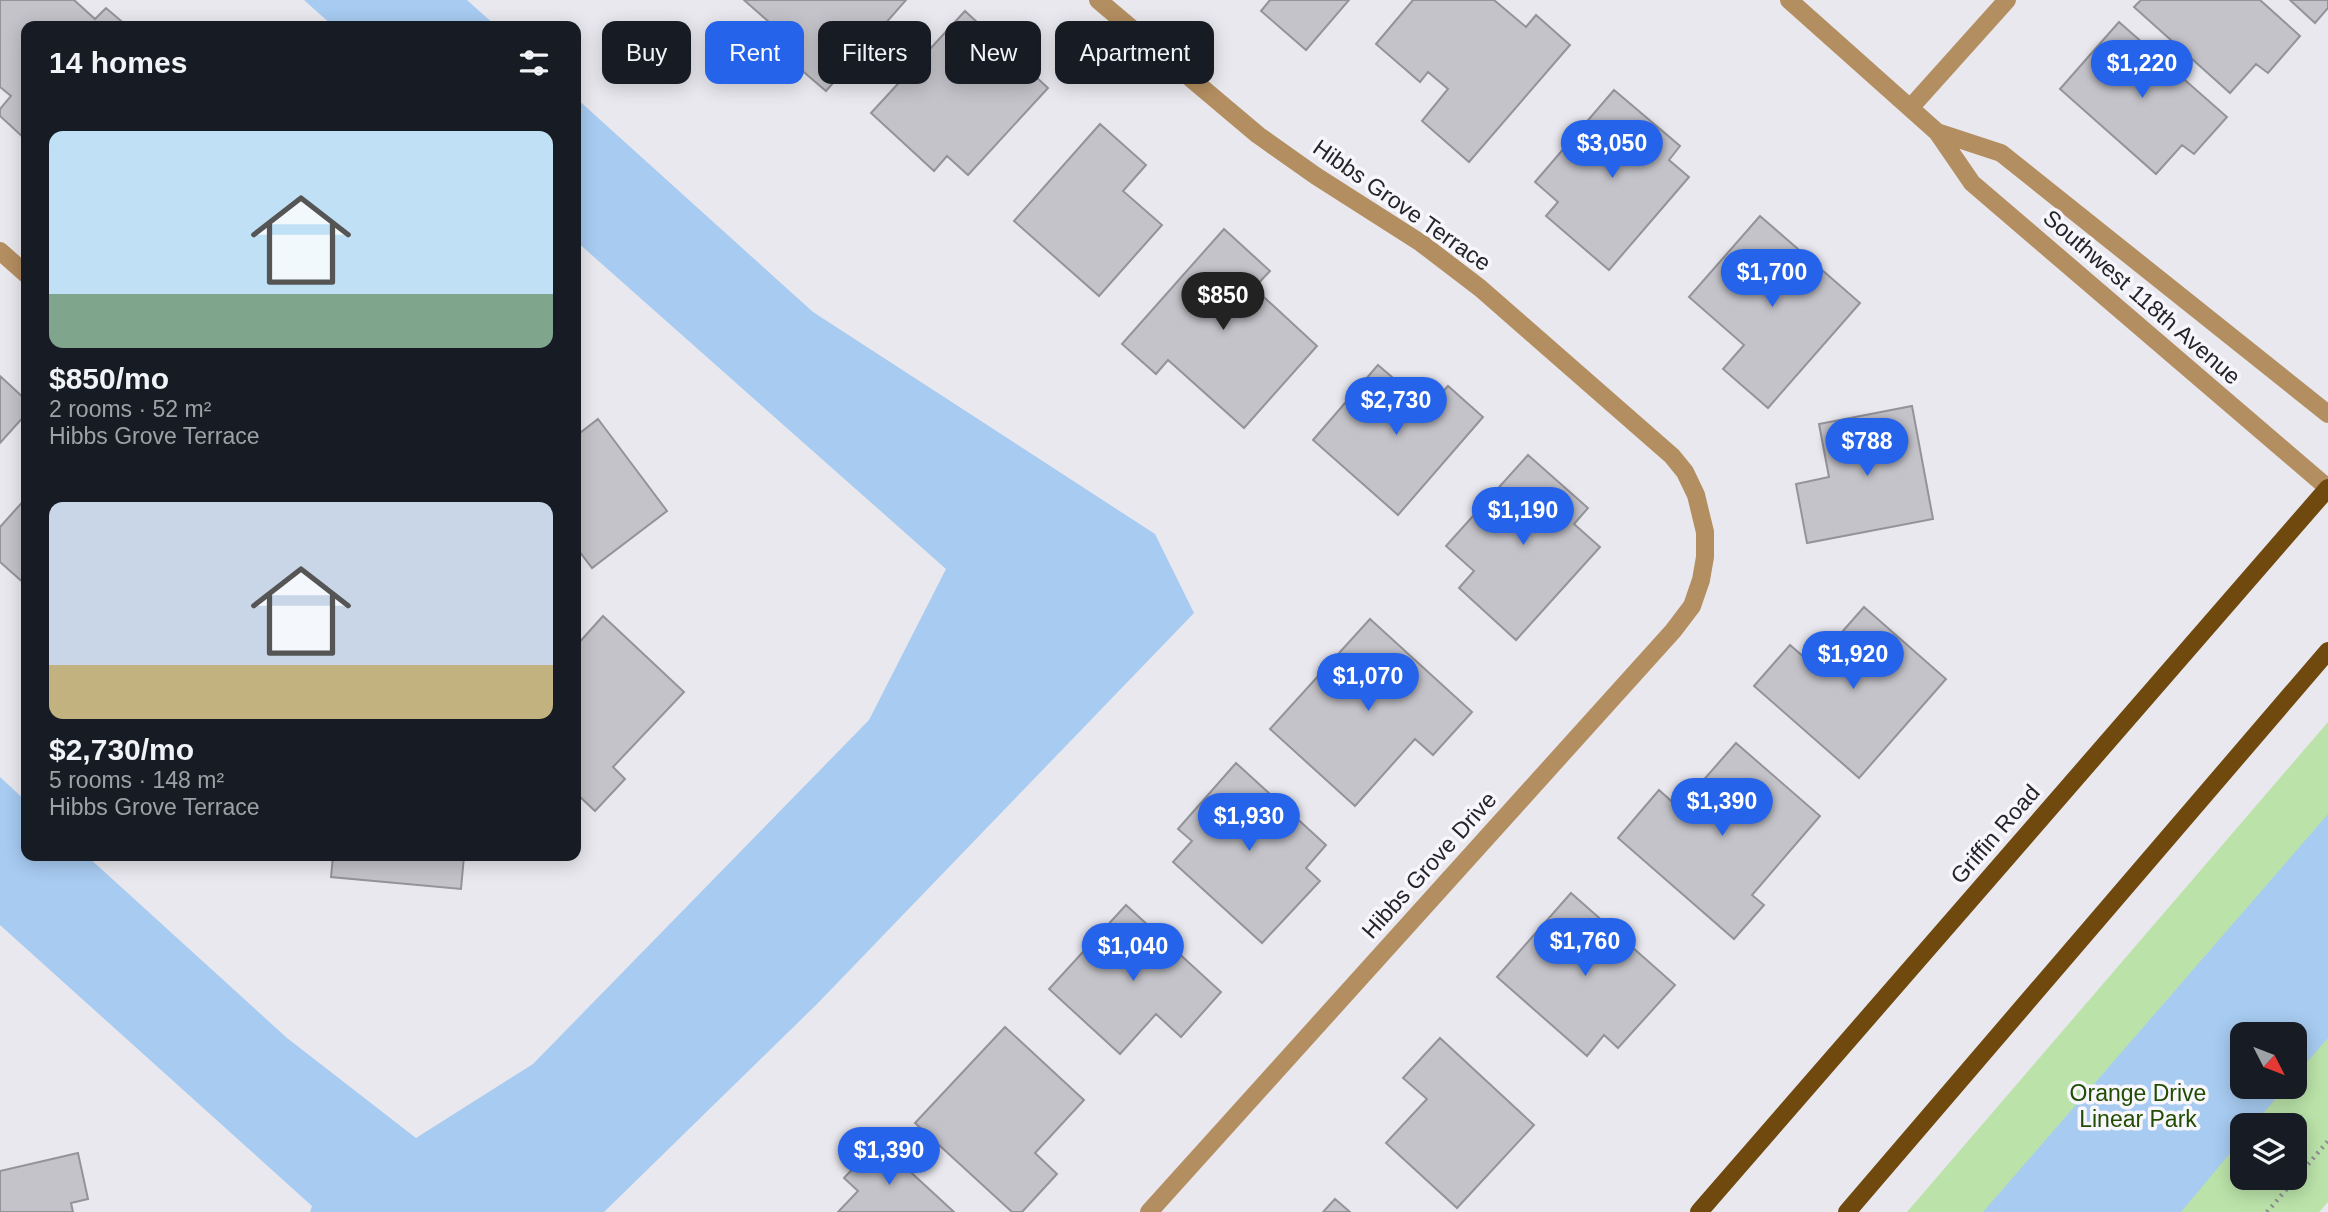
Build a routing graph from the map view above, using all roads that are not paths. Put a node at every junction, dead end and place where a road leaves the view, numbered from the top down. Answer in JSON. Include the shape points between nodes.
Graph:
{"nodes":[{"id":1,"x":1098,"y":0,"type":"edge"},
{"id":2,"x":1789,"y":0,"type":"edge"},
{"id":3,"x":2007,"y":0,"type":"edge"},
{"id":4,"x":1911,"y":107,"type":"junction"},
{"id":5,"x":1937,"y":132,"type":"junction"},
{"id":6,"x":0,"y":251,"type":"edge"},
{"id":7,"x":21,"y":270,"type":"edge"},
{"id":8,"x":2328,"y":414,"type":"edge"},
{"id":9,"x":2328,"y":488,"type":"edge"},
{"id":10,"x":1705,"y":532,"type":"joint"},
{"id":11,"x":2328,"y":651,"type":"edge"},
{"id":12,"x":1149,"y":1212,"type":"edge"},
{"id":13,"x":1699,"y":1212,"type":"edge"},
{"id":14,"x":1847,"y":1212,"type":"edge"}],
"edges":[{"from":1,"to":10,"type":"street","name":"Hibbs Grove Terrace","via":[[1258,135],[1421,243],[1480,288],[1646,432],[1685,472]]},
{"from":2,"to":4,"type":"street","name":"Southwest 118th Avenue"},
{"from":3,"to":4,"type":"street"},
{"from":4,"to":5,"type":"street","name":"Southwest 118th Avenue"},
{"from":5,"to":8,"type":"street","name":"Southwest 118th Avenue","via":[[2001,153]]},
{"from":5,"to":9,"type":"street","name":"Southwest 118th Avenue","via":[[1972,183]]},
{"from":6,"to":7,"type":"street"},
{"from":9,"to":13,"type":"main road","name":"Griffin Road"},
{"from":10,"to":12,"type":"street","name":"Hibbs Grove Drive","via":[[1701,580],[1692,606],[1673,631]]},
{"from":11,"to":14,"type":"main road"}]}
